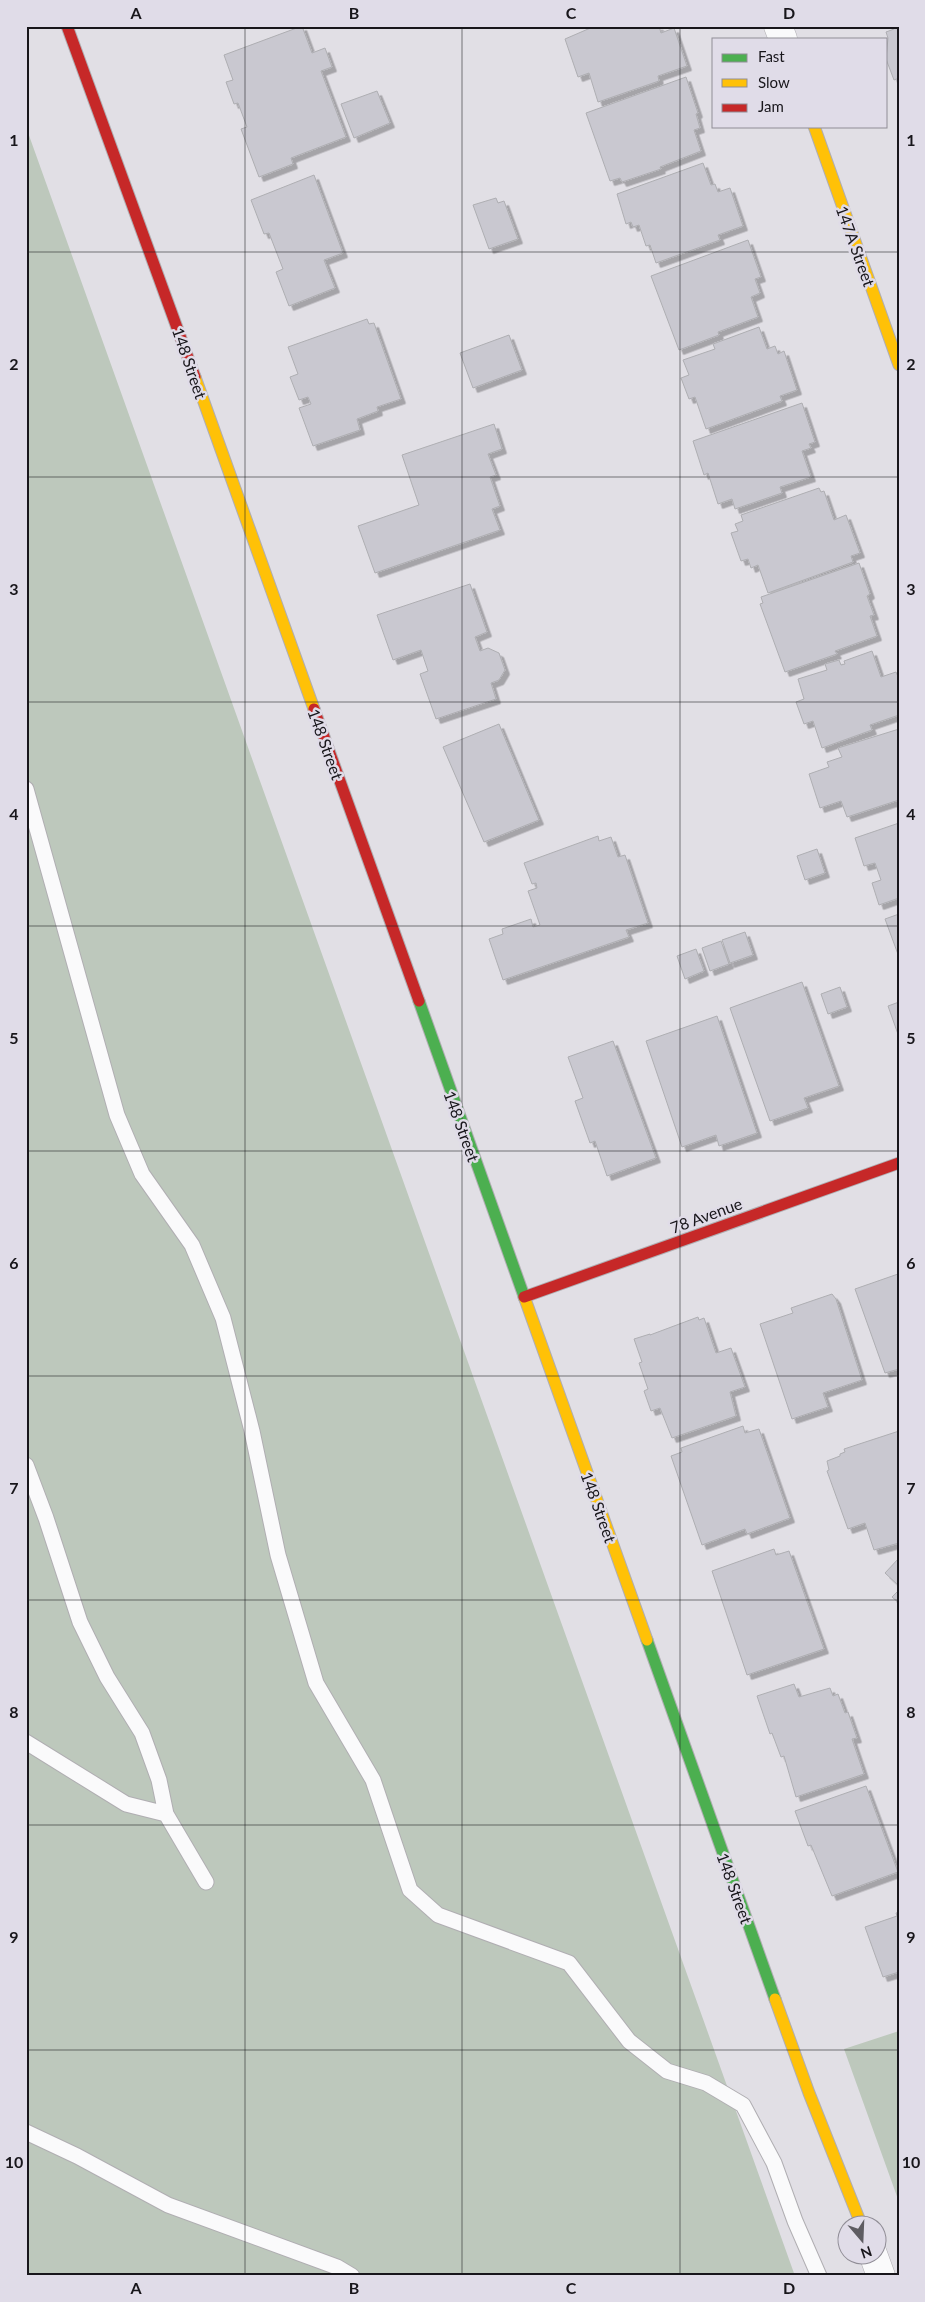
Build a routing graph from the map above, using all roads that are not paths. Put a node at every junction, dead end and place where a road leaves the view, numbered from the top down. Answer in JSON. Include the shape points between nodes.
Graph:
{"nodes":[{"id":1,"x":66,"y":26,"type":"edge"},
{"id":2,"x":778,"y":26,"type":"edge"},
{"id":3,"x":783,"y":38,"type":"edge"},
{"id":4,"x":815,"y":128,"type":"edge"},
{"id":5,"x":899,"y":365,"type":"edge"},
{"id":6,"x":26,"y":789,"type":"edge"},
{"id":7,"x":899,"y":1163,"type":"edge"},
{"id":8,"x":524,"y":1297,"type":"junction"},
{"id":9,"x":26,"y":1465,"type":"edge"},
{"id":10,"x":26,"y":1742,"type":"edge"},
{"id":11,"x":166,"y":1814,"type":"junction"},
{"id":12,"x":206,"y":1882,"type":"dead end"},
{"id":13,"x":26,"y":2132,"type":"edge"},
{"id":14,"x":857,"y":2214,"type":"edge"},
{"id":15,"x":877,"y":2264,"type":"edge"},
{"id":16,"x":352,"y":2276,"type":"edge"},
{"id":17,"x":819,"y":2276,"type":"edge"},
{"id":18,"x":882,"y":2276,"type":"edge"}],
"edges":[{"from":1,"to":8,"type":"street","name":"148 Street","via":[[170,306]]},
{"from":2,"to":3,"type":"street"},
{"from":4,"to":5,"type":"street","name":"147A Street"},
{"from":6,"to":17,"type":"lane","via":[[117,1115],[142,1174],[192,1245],[224,1318],[278,1555],[316,1682],[373,1780],[410,1890],[438,1915],[569,1963],[629,2041],[668,2071],[706,2083],[743,2105],[774,2163]]},
{"from":7,"to":8,"type":"street","name":"78 Avenue"},
{"from":8,"to":14,"type":"street","name":"148 Street","via":[[809,2093]]},
{"from":9,"to":11,"type":"lane","via":[[80,1622],[107,1677],[142,1733],[159,1780]]},
{"from":10,"to":11,"type":"lane","via":[[126,1804]]},
{"from":11,"to":12,"type":"lane"},
{"from":13,"to":16,"type":"lane","via":[[168,2205],[337,2267]]},
{"from":15,"to":18,"type":"street"}]}
